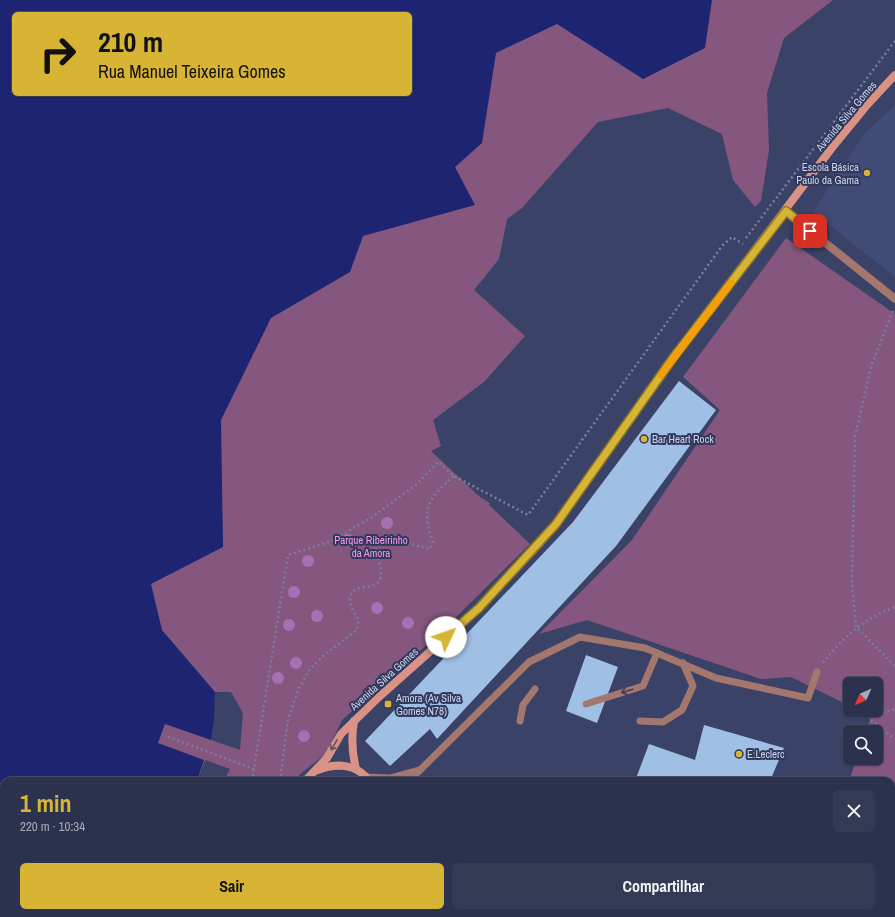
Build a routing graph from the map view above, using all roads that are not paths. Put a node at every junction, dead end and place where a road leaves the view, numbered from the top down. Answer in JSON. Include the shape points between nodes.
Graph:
{"nodes":[{"id":1,"x":895,"y":75,"type":"edge"},
{"id":2,"x":786,"y":211,"type":"junction"},
{"id":3,"x":895,"y":299,"type":"edge"},
{"id":4,"x":657,"y":653,"type":"junction"},
{"id":5,"x":683,"y":663,"type":"junction"},
{"id":6,"x":817,"y":672,"type":"road end"},
{"id":7,"x":535,"y":689,"type":"dead end"},
{"id":8,"x":586,"y":704,"type":"dead end"},
{"id":9,"x":354,"y":721,"type":"junction"},
{"id":10,"x":520,"y":721,"type":"dead end"},
{"id":11,"x":640,"y":721,"type":"dead end"},
{"id":12,"x":356,"y":769,"type":"junction"},
{"id":13,"x":317,"y":770,"type":"junction"},
{"id":14,"x":419,"y":770,"type":"junction"},
{"id":15,"x":309,"y":777,"type":"edge"},
{"id":16,"x":366,"y":777,"type":"edge"},
{"id":17,"x":394,"y":777,"type":"edge"},
{"id":18,"x":413,"y":777,"type":"edge"}],
"edges":[{"from":1,"to":2,"type":"street","name":"Avenida Silva Gomes","via":[[858,116]]},
{"from":2,"to":3,"type":"street"},
{"from":2,"to":9,"type":"street","name":"Avenida Silva Gomes","via":[[673,358],[568,508],[540,543],[479,608]]},
{"from":4,"to":5,"type":"lane"},
{"from":4,"to":8,"type":"lane","one_way":true,"via":[[642,686]]},
{"from":4,"to":14,"type":"lane","via":[[645,648],[580,637],[529,662]]},
{"from":5,"to":6,"type":"lane","via":[[716,678],[808,698]]},
{"from":5,"to":11,"type":"lane","via":[[693,686],[682,710],[663,722]]},
{"from":7,"to":10,"type":"lane","via":[[523,705]]},
{"from":9,"to":12,"type":"street","via":[[351,735]]},
{"from":9,"to":13,"type":"street","name":"Avenida Silva Gomes","one_way":true,"via":[[341,734]]},
{"from":12,"to":13,"type":"street","via":[[330,765]]},
{"from":12,"to":16,"type":"street"},
{"from":13,"to":15,"type":"street","name":"Avenida Silva Gomes"},
{"from":14,"to":17,"type":"lane"},
{"from":14,"to":18,"type":"lane"}]}
